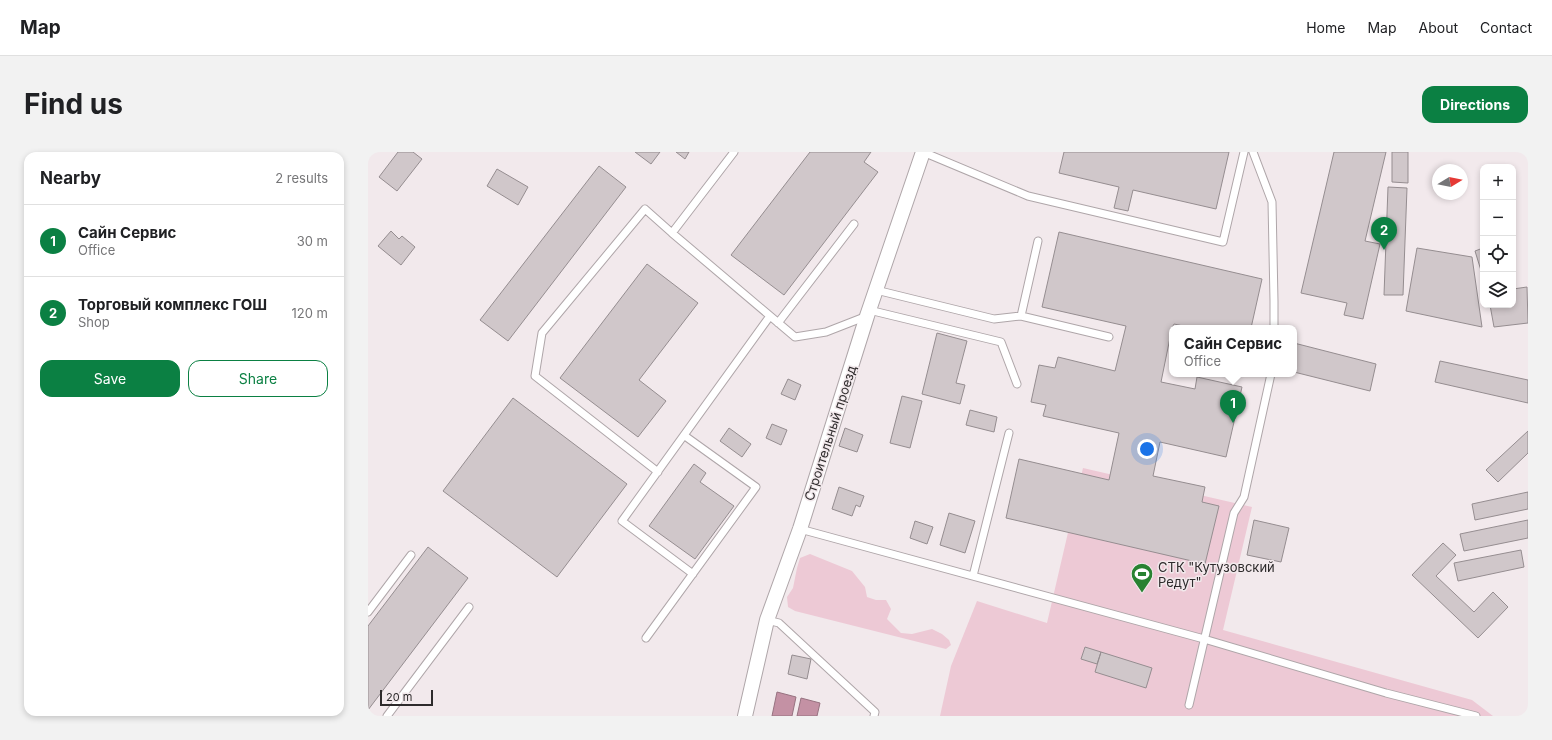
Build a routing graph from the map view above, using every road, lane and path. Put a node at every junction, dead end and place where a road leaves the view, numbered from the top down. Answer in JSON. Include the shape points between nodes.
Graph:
{"nodes":[{"id":1,"x":734,"y":152,"type":"edge"},
{"id":2,"x":923,"y":152,"type":"edge"},
{"id":3,"x":1244,"y":152,"type":"edge"},
{"id":4,"x":1253,"y":152,"type":"edge"},
{"id":5,"x":854,"y":224,"type":"dead end"},
{"id":6,"x":672,"y":233,"type":"junction"},
{"id":7,"x":1038,"y":241,"type":"dead end"},
{"id":8,"x":876,"y":290,"type":"junction"},
{"id":9,"x":868,"y":313,"type":"junction"},
{"id":10,"x":770,"y":316,"type":"junction"},
{"id":11,"x":1021,"y":316,"type":"junction"},
{"id":12,"x":778,"y":323,"type":"junction"},
{"id":13,"x":1274,"y":325,"type":"edge"},
{"id":14,"x":1109,"y":337,"type":"dead end"},
{"id":15,"x":1270,"y":377,"type":"edge"},
{"id":16,"x":1017,"y":384,"type":"dead end"},
{"id":17,"x":1009,"y":433,"type":"dead end"},
{"id":18,"x":685,"y":436,"type":"junction"},
{"id":19,"x":658,"y":472,"type":"junction"},
{"id":20,"x":800,"y":529,"type":"junction"},
{"id":21,"x":411,"y":555,"type":"dead end"},
{"id":22,"x":693,"y":574,"type":"junction"},
{"id":23,"x":973,"y":576,"type":"junction"},
{"id":24,"x":470,"y":606,"type":"dead end"},
{"id":25,"x":368,"y":612,"type":"edge"},
{"id":26,"x":767,"y":620,"type":"junction"},
{"id":27,"x":646,"y":638,"type":"dead end"},
{"id":28,"x":1204,"y":639,"type":"junction"},
{"id":29,"x":1189,"y":705,"type":"dead end"},
{"id":30,"x":387,"y":716,"type":"edge"},
{"id":31,"x":745,"y":716,"type":"edge"},
{"id":32,"x":874,"y":716,"type":"edge"},
{"id":33,"x":1476,"y":716,"type":"edge"}],
"edges":[{"from":1,"to":6,"type":"lane"},
{"from":2,"to":3,"type":"lane","via":[[1028,196],[1223,242]]},
{"from":2,"to":8,"type":"street","name":"Строительный проезд"},
{"from":4,"to":13,"type":"lane","via":[[1272,202]]},
{"from":5,"to":12,"type":"lane"},
{"from":6,"to":10,"type":"lane"},
{"from":6,"to":19,"type":"lane","via":[[645,209],[542,333],[535,376]]},
{"from":7,"to":11,"type":"lane"},
{"from":8,"to":9,"type":"street","name":"Строительный проезд"},
{"from":8,"to":11,"type":"lane","via":[[994,318]]},
{"from":9,"to":12,"type":"lane","via":[[826,332],[795,338]]},
{"from":9,"to":16,"type":"lane","via":[[1001,342]]},
{"from":9,"to":20,"type":"street","name":"Строительный проезд"},
{"from":10,"to":12,"type":"lane"},
{"from":10,"to":18,"type":"lane"},
{"from":11,"to":14,"type":"lane"},
{"from":15,"to":28,"type":"lane","via":[[1244,497],[1234,513]]},
{"from":17,"to":23,"type":"lane"},
{"from":18,"to":19,"type":"lane"},
{"from":18,"to":22,"type":"lane","via":[[756,487]]},
{"from":19,"to":22,"type":"lane","via":[[622,522]]},
{"from":20,"to":23,"type":"lane"},
{"from":20,"to":26,"type":"street","name":"Строительный проезд"},
{"from":21,"to":25,"type":"lane"},
{"from":22,"to":27,"type":"lane"},
{"from":23,"to":28,"type":"lane"},
{"from":24,"to":30,"type":"lane"},
{"from":26,"to":31,"type":"street","name":"Строительный проезд"},
{"from":26,"to":32,"type":"lane","via":[[779,623],[875,712]]},
{"from":28,"to":29,"type":"lane"},
{"from":28,"to":33,"type":"lane","via":[[1386,693]]}]}
